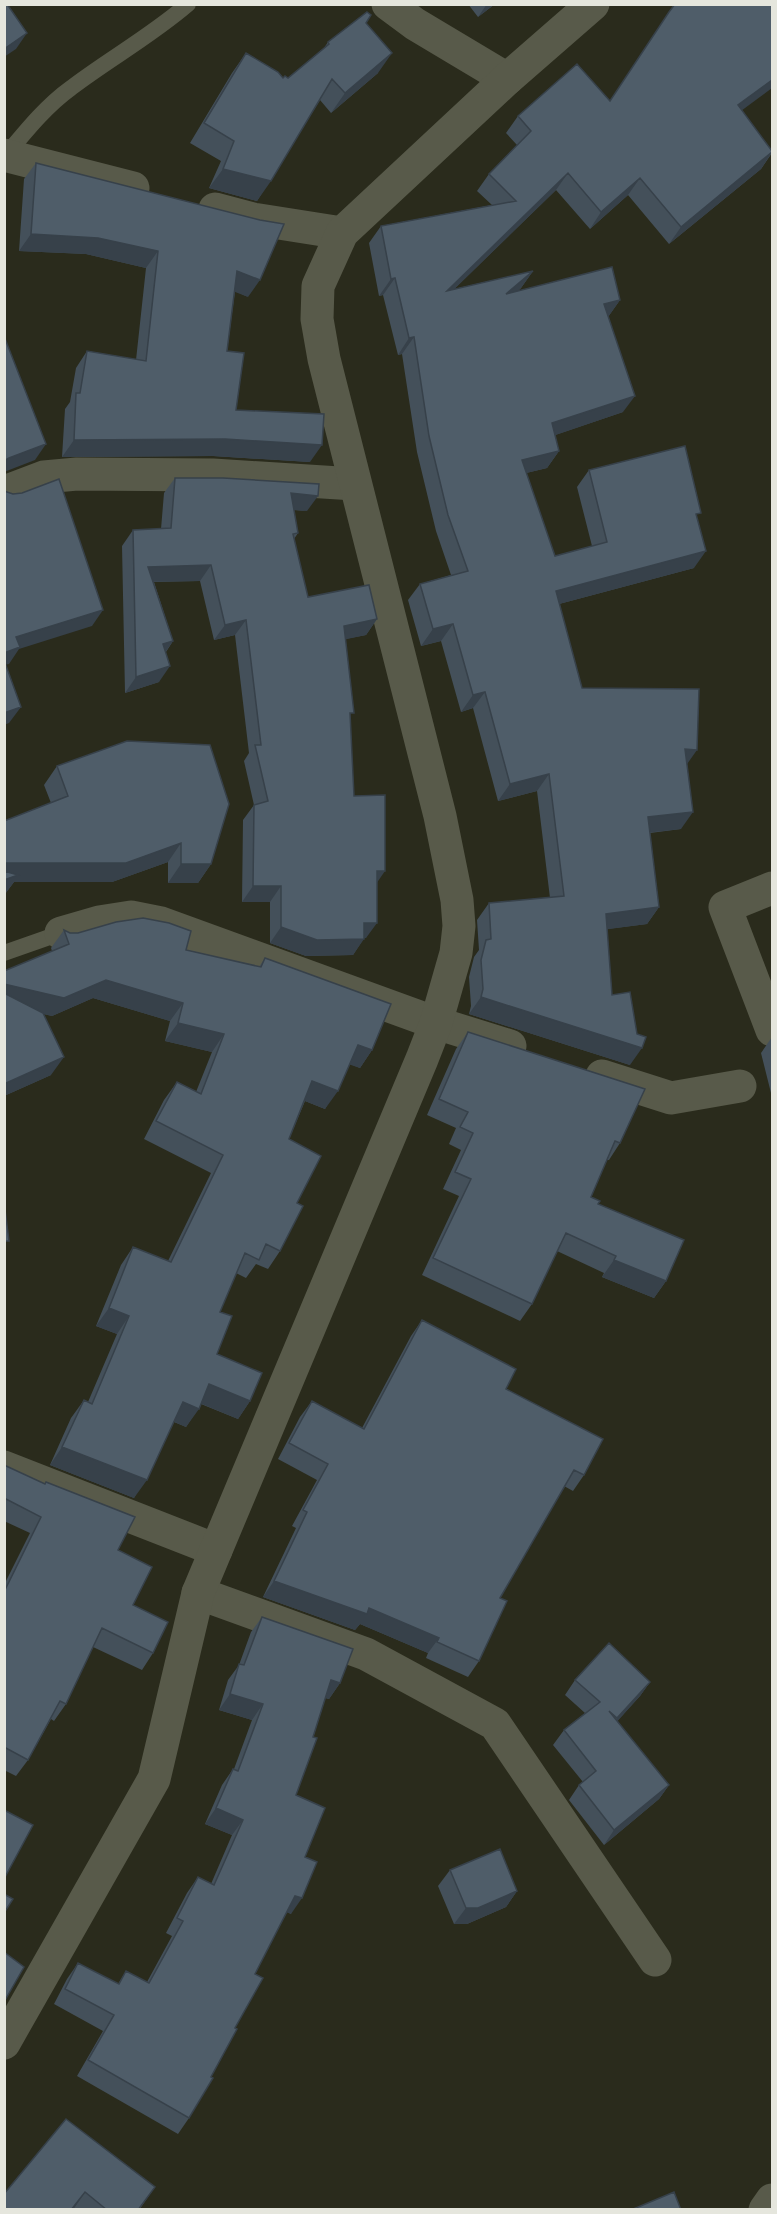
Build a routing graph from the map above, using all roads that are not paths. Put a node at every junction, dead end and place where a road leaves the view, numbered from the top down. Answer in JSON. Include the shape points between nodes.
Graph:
{"nodes":[{"id":1,"x":188,"y":4,"type":"edge"},
{"id":2,"x":388,"y":4,"type":"edge"},
{"id":3,"x":593,"y":4,"type":"edge"},
{"id":4,"x":507,"y":79,"type":"junction"},
{"id":5,"x":5,"y":155,"type":"edge"},
{"id":6,"x":342,"y":232,"type":"junction"},
{"id":7,"x":355,"y":484,"type":"junction"},
{"id":8,"x":4,"y":492,"type":"edge"},
{"id":9,"x":772,"y":888,"type":"edge"},
{"id":10,"x":61,"y":933,"type":"joint"},
{"id":11,"x":4,"y":953,"type":"edge"},
{"id":12,"x":436,"y":1023,"type":"junction"},
{"id":13,"x":772,"y":1030,"type":"edge"},
{"id":14,"x":536,"y":1055,"type":"edge"},
{"id":15,"x":570,"y":1066,"type":"edge"},
{"id":16,"x":740,"y":1086,"type":"dead end"},
{"id":17,"x":4,"y":1467,"type":"edge"},
{"id":18,"x":216,"y":1550,"type":"junction"},
{"id":19,"x":198,"y":1593,"type":"junction"},
{"id":20,"x":655,"y":1960,"type":"dead end"},
{"id":21,"x":4,"y":2043,"type":"edge"},
{"id":22,"x":772,"y":2200,"type":"edge"},
{"id":23,"x":765,"y":2210,"type":"edge"}],
"edges":[{"from":1,"to":5,"type":"lane","via":[[164,25],[69,89]]},
{"from":2,"to":4,"type":"street"},
{"from":3,"to":4,"type":"street"},
{"from":4,"to":6,"type":"street"},
{"from":5,"to":6,"type":"street","via":[[253,219]]},
{"from":6,"to":7,"type":"street","via":[[318,286],[317,319]]},
{"from":7,"to":8,"type":"street","via":[[213,475],[77,474],[44,477]]},
{"from":7,"to":12,"type":"street","via":[[440,816],[456,900],[456,953]]},
{"from":9,"to":13,"type":"street","via":[[725,907]]},
{"from":10,"to":11,"type":"lane"},
{"from":10,"to":12,"type":"street","via":[[131,917],[161,922]]},
{"from":12,"to":14,"type":"street"},
{"from":12,"to":18,"type":"street"},
{"from":15,"to":16,"type":"street","via":[[671,1098]]},
{"from":17,"to":18,"type":"street"},
{"from":18,"to":19,"type":"street"},
{"from":19,"to":20,"type":"street","via":[[366,1654],[495,1724]]},
{"from":19,"to":21,"type":"street","via":[[154,1779]]},
{"from":22,"to":23,"type":"street"}]}
